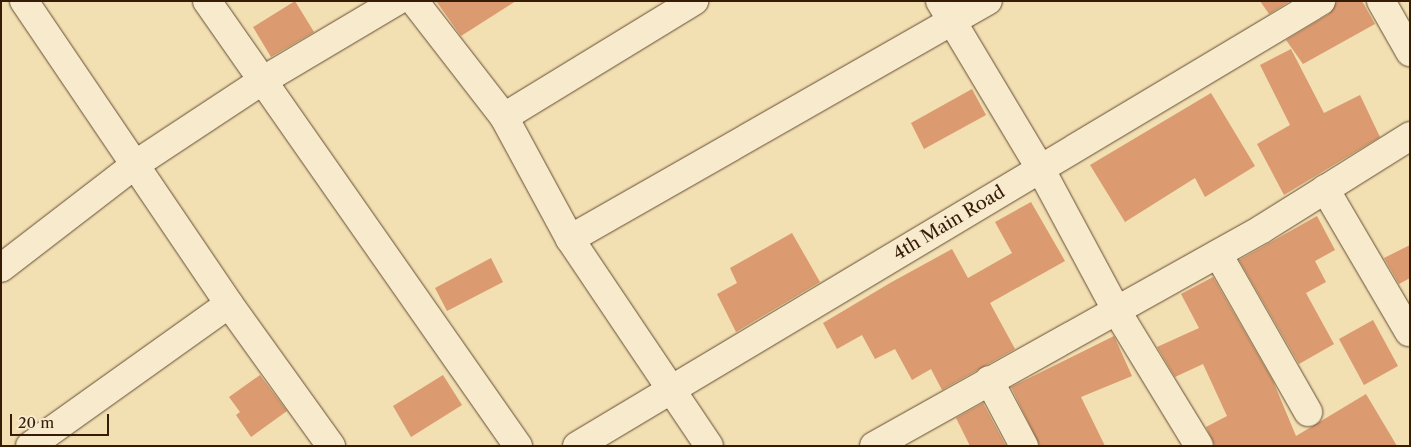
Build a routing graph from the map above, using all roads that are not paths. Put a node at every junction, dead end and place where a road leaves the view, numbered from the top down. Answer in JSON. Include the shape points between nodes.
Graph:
{"nodes":[{"id":1,"x":24,"y":1,"type":"edge"},
{"id":2,"x":207,"y":1,"type":"edge"},
{"id":3,"x":397,"y":1,"type":"edge"},
{"id":4,"x":414,"y":1,"type":"edge"},
{"id":5,"x":694,"y":1,"type":"edge"},
{"id":6,"x":988,"y":1,"type":"edge"},
{"id":7,"x":1322,"y":1,"type":"edge"},
{"id":8,"x":1381,"y":1,"type":"edge"},
{"id":9,"x":947,"y":11,"type":"edge"},
{"id":10,"x":1410,"y":52,"type":"edge"},
{"id":11,"x":262,"y":82,"type":"junction"},
{"id":12,"x":504,"y":117,"type":"junction"},
{"id":13,"x":1410,"y":136,"type":"edge"},
{"id":14,"x":136,"y":164,"type":"junction"},
{"id":15,"x":1040,"y":168,"type":"junction"},
{"id":16,"x":1325,"y":189,"type":"junction"},
{"id":17,"x":570,"y":239,"type":"junction"},
{"id":18,"x":1218,"y":254,"type":"junction"},
{"id":19,"x":1,"y":268,"type":"edge"},
{"id":20,"x":229,"y":304,"type":"junction"},
{"id":21,"x":1116,"y":310,"type":"junction"},
{"id":22,"x":1409,"y":332,"type":"edge"},
{"id":23,"x":988,"y":380,"type":"junction"},
{"id":24,"x":668,"y":388,"type":"junction"},
{"id":25,"x":1308,"y":412,"type":"dead end"},
{"id":26,"x":321,"y":442,"type":"edge"},
{"id":27,"x":30,"y":446,"type":"edge"},
{"id":28,"x":518,"y":446,"type":"edge"},
{"id":29,"x":576,"y":446,"type":"edge"},
{"id":30,"x":709,"y":446,"type":"edge"},
{"id":31,"x":874,"y":446,"type":"edge"},
{"id":32,"x":1024,"y":446,"type":"edge"},
{"id":33,"x":1199,"y":446,"type":"edge"}],
"edges":[{"from":1,"to":14,"type":"street"},
{"from":2,"to":11,"type":"street"},
{"from":3,"to":11,"type":"street"},
{"from":4,"to":12,"type":"street"},
{"from":5,"to":12,"type":"street"},
{"from":6,"to":9,"type":"street"},
{"from":7,"to":15,"type":"street","name":"4th Main Road"},
{"from":8,"to":10,"type":"street"},
{"from":9,"to":15,"type":"street"},
{"from":9,"to":17,"type":"street"},
{"from":11,"to":14,"type":"street"},
{"from":11,"to":28,"type":"street"},
{"from":12,"to":17,"type":"street"},
{"from":13,"to":16,"type":"street"},
{"from":14,"to":19,"type":"street"},
{"from":14,"to":20,"type":"street"},
{"from":15,"to":21,"type":"street"},
{"from":15,"to":24,"type":"street","name":"4th Main Road"},
{"from":16,"to":18,"type":"street"},
{"from":16,"to":22,"type":"street"},
{"from":17,"to":24,"type":"street"},
{"from":18,"to":21,"type":"street"},
{"from":18,"to":25,"type":"street"},
{"from":20,"to":26,"type":"street"},
{"from":20,"to":27,"type":"street"},
{"from":21,"to":23,"type":"street"},
{"from":21,"to":33,"type":"street"},
{"from":23,"to":31,"type":"street"},
{"from":23,"to":32,"type":"street"},
{"from":24,"to":29,"type":"street","name":"4th Main Road"},
{"from":24,"to":30,"type":"street"}]}
